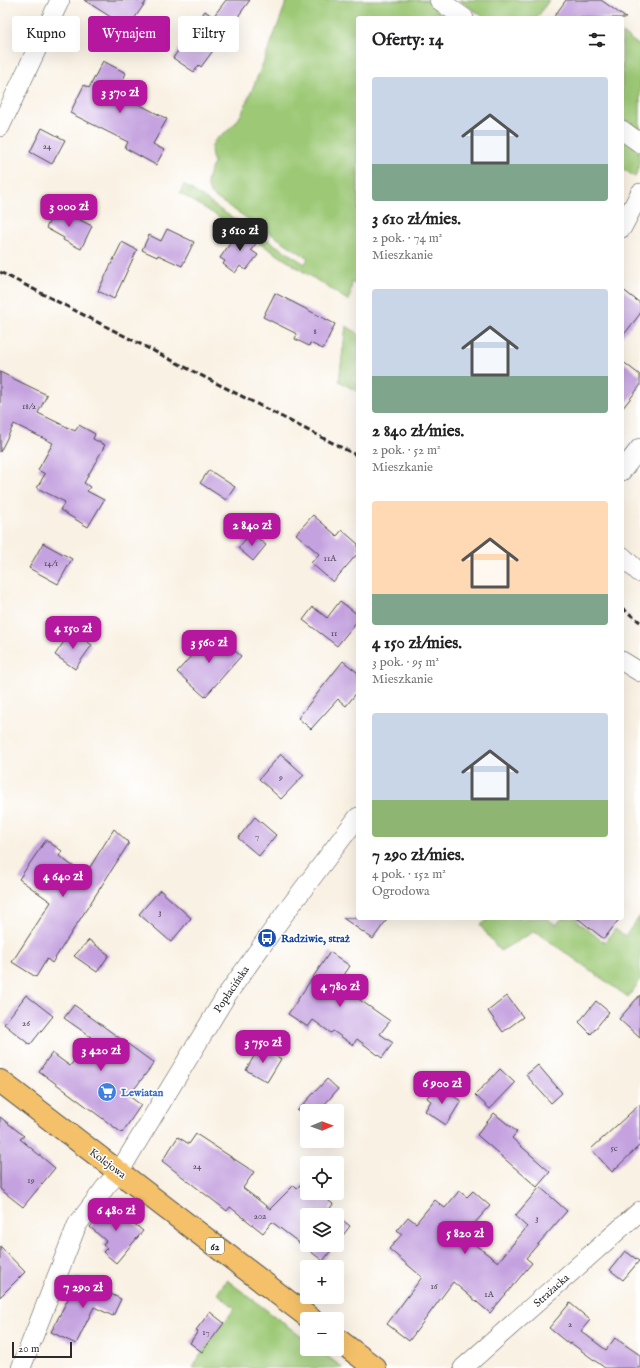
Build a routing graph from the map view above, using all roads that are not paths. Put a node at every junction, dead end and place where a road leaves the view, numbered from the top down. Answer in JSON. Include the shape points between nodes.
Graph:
{"nodes":[{"id":1,"x":60,"y":0,"type":"edge"},
{"id":2,"x":439,"y":0,"type":"edge"},
{"id":3,"x":461,"y":16,"type":"edge"},
{"id":4,"x":0,"y":127,"type":"edge"},
{"id":5,"x":624,"y":131,"type":"edge"},
{"id":6,"x":640,"y":143,"type":"edge"},
{"id":7,"x":640,"y":193,"type":"edge"},
{"id":8,"x":624,"y":224,"type":"edge"},
{"id":9,"x":640,"y":448,"type":"edge"},
{"id":10,"x":624,"y":464,"type":"edge"},
{"id":11,"x":624,"y":558,"type":"edge"},
{"id":12,"x":640,"y":573,"type":"edge"},
{"id":13,"x":624,"y":662,"type":"edge"},
{"id":14,"x":640,"y":672,"type":"edge"},
{"id":15,"x":356,"y":820,"type":"edge"},
{"id":16,"x":0,"y":1081,"type":"edge"},
{"id":17,"x":119,"y":1172,"type":"junction"},
{"id":18,"x":640,"y":1211,"type":"edge"},
{"id":19,"x":302,"y":1312,"type":"edge"},
{"id":20,"x":344,"y":1344,"type":"edge"},
{"id":21,"x":21,"y":1368,"type":"edge"},
{"id":22,"x":375,"y":1368,"type":"edge"},
{"id":23,"x":463,"y":1368,"type":"edge"}],
"edges":[{"from":1,"to":4,"type":"street"},
{"from":2,"to":3,"type":"street"},
{"from":5,"to":6,"type":"street"},
{"from":7,"to":8,"type":"street"},
{"from":9,"to":10,"type":"street"},
{"from":11,"to":12,"type":"street"},
{"from":13,"to":14,"type":"street"},
{"from":15,"to":17,"type":"street","name":"Popłacińska","via":[[226,996]]},
{"from":16,"to":17,"type":"main road","name":"Kolejowa","number":"62"},
{"from":17,"to":19,"type":"main road","name":"Kolejowa","number":"62"},
{"from":17,"to":21,"type":"street","name":"Popłacińska","via":[[106,1185],[77,1225]]},
{"from":18,"to":23,"type":"street","name":"Strażacka"},
{"from":20,"to":22,"type":"main road"}]}
